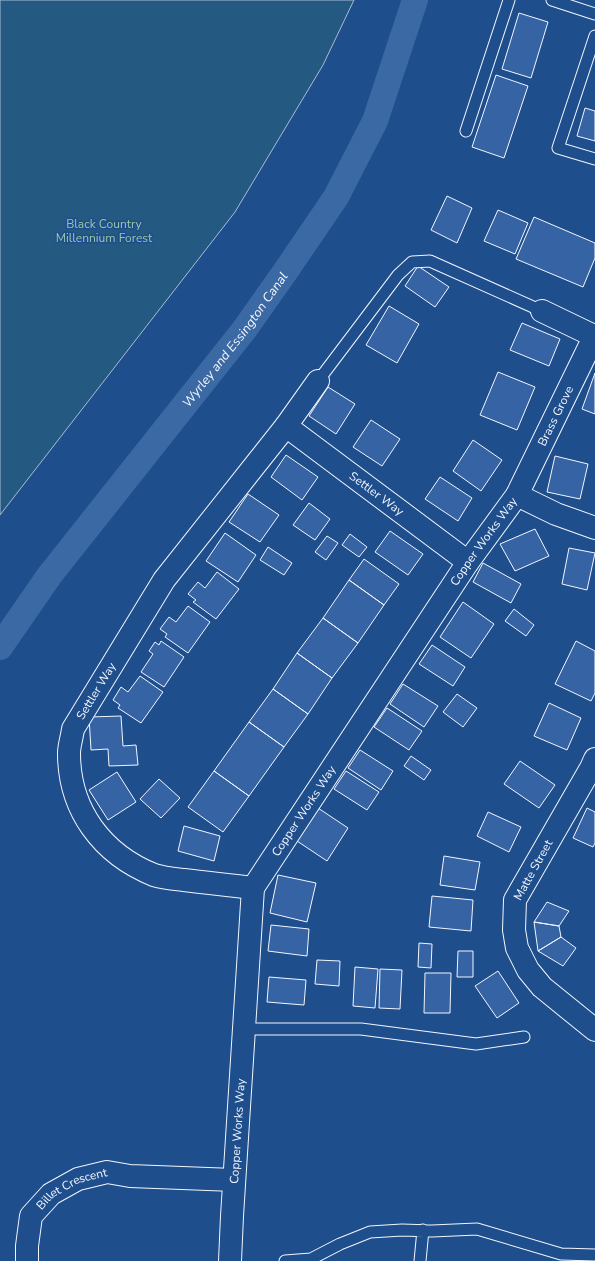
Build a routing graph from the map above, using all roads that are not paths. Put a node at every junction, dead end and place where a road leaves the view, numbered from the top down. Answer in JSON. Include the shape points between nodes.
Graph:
{"nodes":[{"id":1,"x":509,"y":0,"type":"edge"},
{"id":2,"x":552,"y":0,"type":"edge"},
{"id":3,"x":595,"y":14,"type":"edge"},
{"id":4,"x":595,"y":36,"type":"edge"},
{"id":5,"x":466,"y":131,"type":"dead end"},
{"id":6,"x":595,"y":159,"type":"edge"},
{"id":7,"x":542,"y":311,"type":"joint"},
{"id":8,"x":595,"y":335,"type":"edge"},
{"id":9,"x":318,"y":381,"type":"joint"},
{"id":10,"x":286,"y":426,"type":"junction"},
{"id":11,"x":517,"y":495,"type":"junction"},
{"id":12,"x":595,"y":528,"type":"edge"},
{"id":13,"x":468,"y":562,"type":"junction"},
{"id":14,"x":594,"y":765,"type":"edge"},
{"id":15,"x":253,"y":888,"type":"junction"},
{"id":16,"x":244,"y":1029,"type":"junction"},
{"id":17,"x":595,"y":1030,"type":"edge"},
{"id":18,"x":524,"y":1037,"type":"dead end"},
{"id":19,"x":234,"y":1180,"type":"junction"},
{"id":20,"x":423,"y":1230,"type":"junction"},
{"id":21,"x":595,"y":1255,"type":"edge"},
{"id":22,"x":27,"y":1261,"type":"edge"},
{"id":23,"x":230,"y":1261,"type":"edge"},
{"id":24,"x":285,"y":1261,"type":"edge"},
{"id":25,"x":420,"y":1261,"type":"edge"}],
"edges":[{"from":1,"to":5,"type":"lane"},
{"from":2,"to":3,"type":"lane"},
{"from":4,"to":6,"type":"lane","via":[[558,148]]},
{"from":7,"to":8,"type":"street","name":"Brass Grove"},
{"from":7,"to":9,"type":"lane","via":[[430,261],[412,262],[398,275]]},
{"from":8,"to":11,"type":"street","name":"Brass Grove"},
{"from":9,"to":10,"type":"street","name":"Settler Way"},
{"from":10,"to":13,"type":"street","name":"Settler Way"},
{"from":10,"to":15,"type":"street","name":"Settler Way","via":[[164,580],[73,729],[69,753],[71,776],[80,808],[89,824],[111,849],[155,875]]},
{"from":11,"to":12,"type":"street","name":"Copper Works Way","via":[[556,514]]},
{"from":11,"to":13,"type":"street","name":"Copper Works Way"},
{"from":13,"to":15,"type":"street","name":"Copper Works Way"},
{"from":14,"to":17,"type":"street","name":"Matte Street","via":[[515,900],[514,930],[516,948],[528,970],[542,987]]},
{"from":15,"to":16,"type":"street","name":"Copper Works Way"},
{"from":16,"to":18,"type":"lane","via":[[360,1029],[476,1044]]},
{"from":16,"to":19,"type":"street","name":"Copper Works Way"},
{"from":19,"to":22,"type":"street","name":"Billet Crescent","via":[[130,1176],[107,1172],[78,1179],[51,1194],[31,1216]]},
{"from":19,"to":23,"type":"street","name":"Copper Works Way"},
{"from":20,"to":21,"type":"lane","via":[[477,1229],[561,1254]]},
{"from":20,"to":24,"type":"lane","via":[[370,1232],[311,1259]]},
{"from":20,"to":25,"type":"lane"}]}
